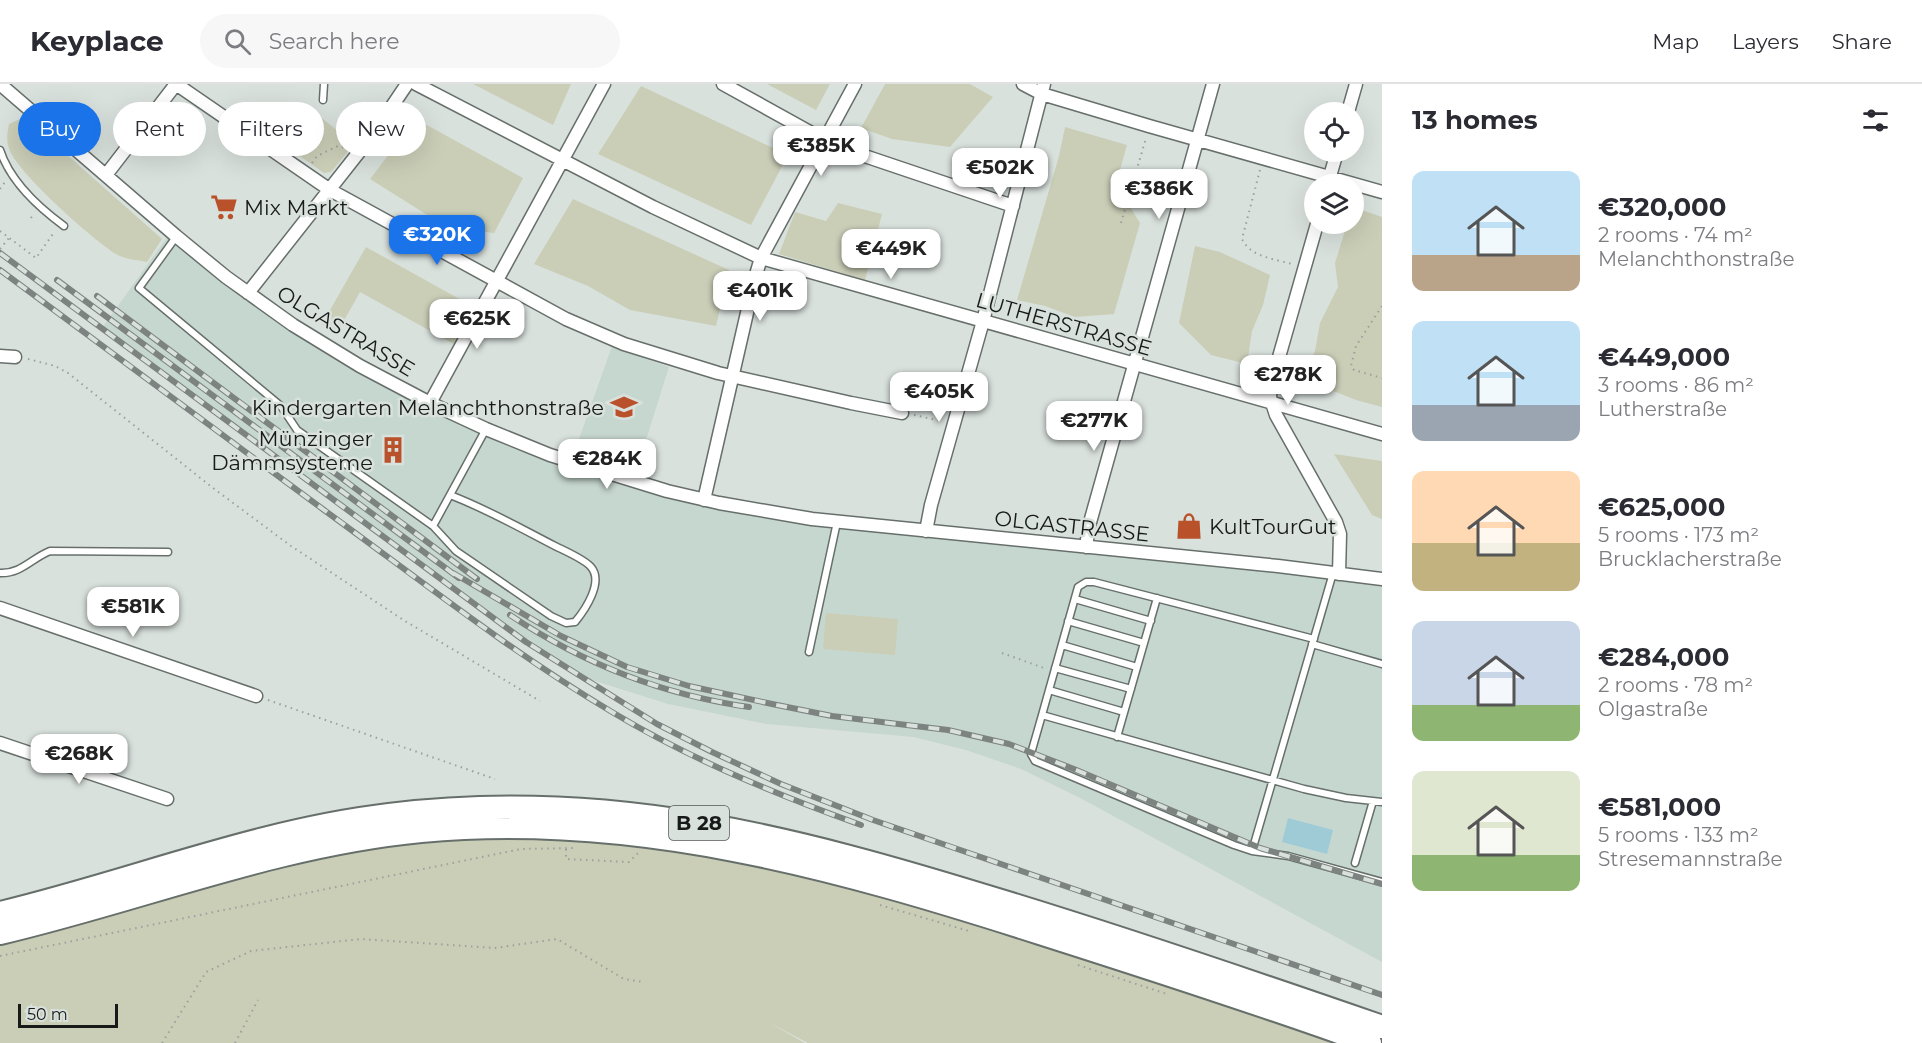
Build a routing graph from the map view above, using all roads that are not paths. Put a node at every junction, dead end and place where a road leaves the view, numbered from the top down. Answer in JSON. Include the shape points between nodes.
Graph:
{"nodes":[{"id":1,"x":0,"y":84,"type":"edge"},
{"id":2,"x":176,"y":84,"type":"edge"},
{"id":3,"x":324,"y":84,"type":"edge"},
{"id":4,"x":407,"y":84,"type":"edge"},
{"id":5,"x":416,"y":84,"type":"edge"},
{"id":6,"x":604,"y":84,"type":"edge"},
{"id":7,"x":723,"y":84,"type":"edge"},
{"id":8,"x":855,"y":84,"type":"edge"},
{"id":9,"x":1023,"y":84,"type":"edge"},
{"id":10,"x":1212,"y":84,"type":"edge"},
{"id":11,"x":1356,"y":84,"type":"edge"},
{"id":12,"x":1043,"y":89,"type":"edge"},
{"id":13,"x":323,"y":100,"type":"dead end"},
{"id":14,"x":1351,"y":102,"type":"edge"},
{"id":15,"x":1197,"y":140,"type":"junction"},
{"id":16,"x":824,"y":141,"type":"junction"},
{"id":17,"x":0,"y":150,"type":"edge"},
{"id":18,"x":562,"y":161,"type":"junction"},
{"id":19,"x":1309,"y":174,"type":"edge"},
{"id":20,"x":105,"y":176,"type":"junction"},
{"id":21,"x":1364,"y":188,"type":"edge"},
{"id":22,"x":330,"y":189,"type":"junction"},
{"id":23,"x":1382,"y":192,"type":"edge"},
{"id":24,"x":1013,"y":206,"type":"junction"},
{"id":25,"x":62,"y":225,"type":"road end"},
{"id":26,"x":1314,"y":234,"type":"edge"},
{"id":27,"x":176,"y":236,"type":"junction"},
{"id":28,"x":761,"y":258,"type":"junction"},
{"id":29,"x":497,"y":283,"type":"junction"},
{"id":30,"x":248,"y":293,"type":"junction"},
{"id":31,"x":982,"y":321,"type":"junction"},
{"id":32,"x":0,"y":357,"type":"edge"},
{"id":33,"x":15,"y":357,"type":"road end"},
{"id":34,"x":1134,"y":364,"type":"junction"},
{"id":35,"x":733,"y":377,"type":"junction"},
{"id":36,"x":430,"y":403,"type":"junction"},
{"id":37,"x":1271,"y":403,"type":"junction"},
{"id":38,"x":902,"y":413,"type":"road end"},
{"id":39,"x":486,"y":429,"type":"junction"},
{"id":40,"x":1382,"y":434,"type":"edge"},
{"id":41,"x":450,"y":495,"type":"junction"},
{"id":42,"x":704,"y":500,"type":"junction"},
{"id":43,"x":837,"y":522,"type":"junction"},
{"id":44,"x":433,"y":526,"type":"junction"},
{"id":45,"x":926,"y":531,"type":"junction"},
{"id":46,"x":1086,"y":547,"type":"junction"},
{"id":47,"x":168,"y":552,"type":"dead end"},
{"id":48,"x":0,"y":573,"type":"edge"},
{"id":49,"x":1336,"y":573,"type":"junction"},
{"id":50,"x":1382,"y":579,"type":"edge"},
{"id":51,"x":1157,"y":598,"type":"junction"},
{"id":52,"x":1075,"y":599,"type":"junction"},
{"id":53,"x":0,"y":608,"type":"edge"},
{"id":54,"x":1068,"y":621,"type":"junction"},
{"id":55,"x":1151,"y":621,"type":"junction"},
{"id":56,"x":1313,"y":642,"type":"junction"},
{"id":57,"x":1144,"y":643,"type":"junction"},
{"id":58,"x":1062,"y":645,"type":"junction"},
{"id":59,"x":809,"y":652,"type":"dead end"},
{"id":60,"x":1382,"y":664,"type":"edge"},
{"id":61,"x":1137,"y":667,"type":"junction"},
{"id":62,"x":1055,"y":668,"type":"junction"},
{"id":63,"x":1131,"y":689,"type":"junction"},
{"id":64,"x":1049,"y":690,"type":"junction"},
{"id":65,"x":256,"y":696,"type":"road end"},
{"id":66,"x":1124,"y":712,"type":"junction"},
{"id":67,"x":1042,"y":715,"type":"junction"},
{"id":68,"x":1117,"y":737,"type":"junction"},
{"id":69,"x":0,"y":743,"type":"edge"},
{"id":70,"x":1271,"y":780,"type":"junction"},
{"id":71,"x":167,"y":799,"type":"dead end"},
{"id":72,"x":1373,"y":801,"type":"junction"},
{"id":73,"x":1382,"y":802,"type":"edge"},
{"id":74,"x":1252,"y":851,"type":"junction"},
{"id":75,"x":1355,"y":863,"type":"dead end"},
{"id":76,"x":1382,"y":882,"type":"edge"},
{"id":77,"x":0,"y":913,"type":"edge"},
{"id":78,"x":0,"y":933,"type":"edge"},
{"id":79,"x":1382,"y":1027,"type":"edge"},
{"id":80,"x":1370,"y":1043,"type":"edge"}],
"edges":[{"from":1,"to":20,"type":"street","name":"OLGASTRASSE"},
{"from":2,"to":20,"type":"street"},
{"from":2,"to":22,"type":"street"},
{"from":3,"to":13,"type":"lane"},
{"from":4,"to":22,"type":"street"},
{"from":5,"to":18,"type":"street","name":"LUTHERSTRASSE"},
{"from":6,"to":18,"type":"street"},
{"from":7,"to":16,"type":"street"},
{"from":8,"to":16,"type":"street"},
{"from":9,"to":12,"type":"street"},
{"from":10,"to":15,"type":"street"},
{"from":11,"to":14,"type":"street"},
{"from":12,"to":15,"type":"street"},
{"from":12,"to":24,"type":"street"},
{"from":15,"to":19,"type":"street"},
{"from":15,"to":34,"type":"street"},
{"from":16,"to":24,"type":"street"},
{"from":16,"to":28,"type":"street"},
{"from":17,"to":25,"type":"lane","via":[[18,183]]},
{"from":18,"to":28,"type":"street","name":"LUTHERSTRASSE"},
{"from":18,"to":29,"type":"street"},
{"from":20,"to":27,"type":"street","name":"OLGASTRASSE"},
{"from":21,"to":23,"type":"street"},
{"from":22,"to":29,"type":"street"},
{"from":22,"to":30,"type":"street"},
{"from":24,"to":31,"type":"street"},
{"from":26,"to":37,"type":"street","via":[[1271,385]]},
{"from":27,"to":30,"type":"street","name":"OLGASTRASSE"},
{"from":27,"to":44,"type":"lane","via":[[139,288],[281,406],[297,430]]},
{"from":28,"to":31,"type":"street","name":"LUTHERSTRASSE"},
{"from":28,"to":35,"type":"street"},
{"from":29,"to":35,"type":"street","via":[[624,344]]},
{"from":29,"to":36,"type":"street"},
{"from":30,"to":36,"type":"street","name":"OLGASTRASSE","via":[[337,353]]},
{"from":31,"to":34,"type":"street","name":"LUTHERSTRASSE"},
{"from":31,"to":45,"type":"street"},
{"from":32,"to":33,"type":"street"},
{"from":34,"to":37,"type":"street","name":"LUTHERSTRASSE"},
{"from":34,"to":46,"type":"street"},
{"from":35,"to":38,"type":"street"},
{"from":35,"to":42,"type":"street"},
{"from":36,"to":39,"type":"street","name":"OLGASTRASSE"},
{"from":37,"to":40,"type":"street","name":"LUTHERSTRASSE"},
{"from":37,"to":49,"type":"street","via":[[1336,522],[1340,534]]},
{"from":39,"to":41,"type":"lane"},
{"from":39,"to":42,"type":"street","name":"OLGASTRASSE","via":[[615,477]]},
{"from":41,"to":44,"type":"lane"},
{"from":41,"to":44,"type":"lane","via":[[592,567],[593,594],[575,622],[551,616],[456,551]]},
{"from":42,"to":43,"type":"street","name":"OLGASTRASSE"},
{"from":43,"to":45,"type":"street","name":"OLGASTRASSE"},
{"from":43,"to":59,"type":"lane"},
{"from":45,"to":46,"type":"street","name":"OLGASTRASSE"},
{"from":46,"to":49,"type":"street","name":"OLGASTRASSE"},
{"from":47,"to":48,"type":"lane","via":[[50,550],[17,571]]},
{"from":49,"to":50,"type":"street","name":"OLGASTRASSE"},
{"from":49,"to":56,"type":"lane"},
{"from":51,"to":52,"type":"lane","via":[[1089,581],[1081,583]]},
{"from":51,"to":55,"type":"lane"},
{"from":51,"to":56,"type":"lane"},
{"from":52,"to":54,"type":"lane"},
{"from":52,"to":55,"type":"lane"},
{"from":53,"to":65,"type":"street"},
{"from":54,"to":57,"type":"lane"},
{"from":54,"to":58,"type":"lane"},
{"from":55,"to":57,"type":"lane"},
{"from":56,"to":60,"type":"lane"},
{"from":56,"to":70,"type":"lane"},
{"from":57,"to":61,"type":"lane"},
{"from":58,"to":61,"type":"lane"},
{"from":58,"to":62,"type":"lane"},
{"from":61,"to":63,"type":"lane"},
{"from":62,"to":63,"type":"lane"},
{"from":62,"to":64,"type":"lane"},
{"from":63,"to":66,"type":"lane"},
{"from":64,"to":66,"type":"lane"},
{"from":64,"to":67,"type":"lane"},
{"from":66,"to":68,"type":"lane"},
{"from":67,"to":68,"type":"lane"},
{"from":67,"to":74,"type":"lane","via":[[1032,750],[1035,761]]},
{"from":68,"to":70,"type":"lane"},
{"from":69,"to":71,"type":"street"},
{"from":70,"to":72,"type":"lane"},
{"from":70,"to":74,"type":"lane"},
{"from":72,"to":73,"type":"lane"},
{"from":72,"to":75,"type":"lane"},
{"from":74,"to":76,"type":"lane","via":[[1288,856]]},
{"from":77,"to":79,"type":"highway","number":"B 28","via":[[237,846],[355,820],[503,806],[597,810],[728,828],[846,855],[1085,927]]},
{"from":78,"to":80,"type":"highway","number":"B 28","via":[[240,864],[343,841],[492,826],[596,829],[727,847],[889,887],[1125,960]]}]}
